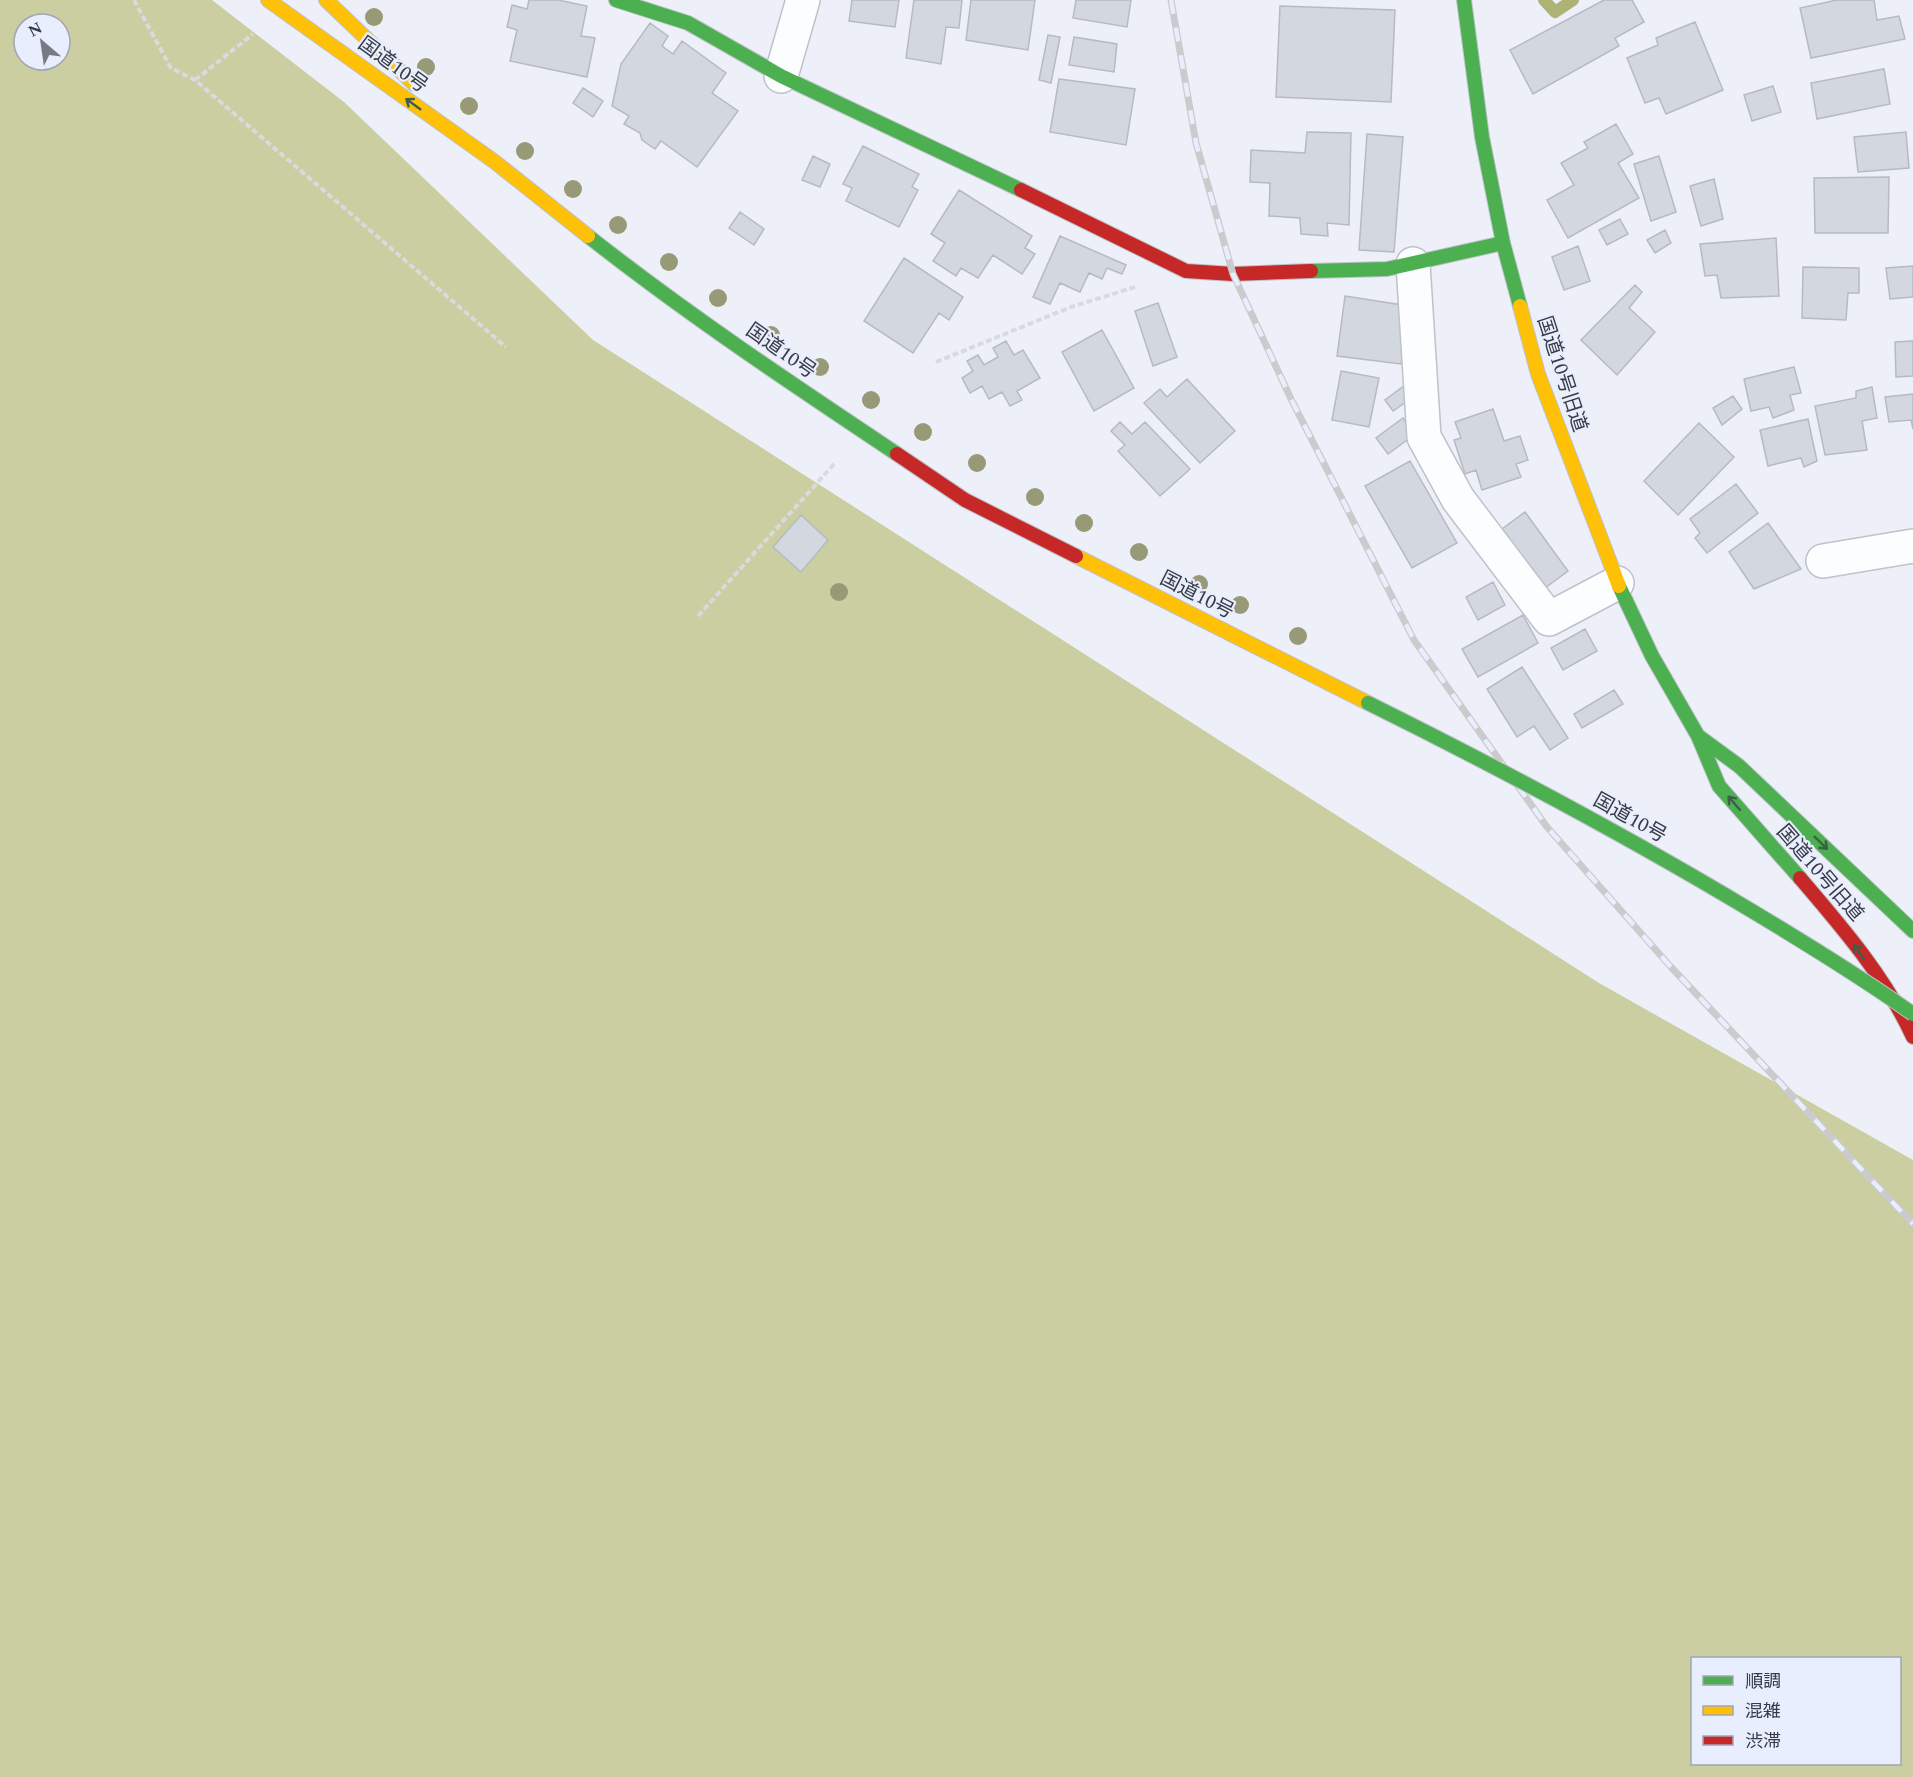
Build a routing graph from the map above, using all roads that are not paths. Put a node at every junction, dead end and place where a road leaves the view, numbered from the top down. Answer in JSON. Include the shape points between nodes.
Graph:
{"nodes":[{"id":1,"x":268,"y":0,"type":"edge"},
{"id":2,"x":326,"y":0,"type":"edge"},
{"id":3,"x":616,"y":0,"type":"edge"},
{"id":4,"x":802,"y":0,"type":"edge"},
{"id":5,"x":1464,"y":0,"type":"edge"},
{"id":6,"x":781,"y":76,"type":"junction"},
{"id":7,"x":495,"y":162,"type":"junction"},
{"id":8,"x":1503,"y":243,"type":"junction"},
{"id":9,"x":1413,"y":264,"type":"junction"},
{"id":10,"x":1913,"y":546,"type":"edge"},
{"id":11,"x":1824,"y":561,"type":"dead end"},
{"id":12,"x":1617,"y":583,"type":"junction"},
{"id":13,"x":1698,"y":736,"type":"junction"},
{"id":14,"x":1913,"y":931,"type":"edge"},
{"id":15,"x":1913,"y":1014,"type":"edge"},
{"id":16,"x":1913,"y":1036,"type":"edge"}],
"edges":[{"from":7,"to":1,"type":"main road","name":"国道10号","one_way":true},
{"from":2,"to":7,"type":"main road","name":"国道10号"},
{"from":3,"to":6,"type":"main road","via":[[688,23]]},
{"from":4,"to":6,"type":"street"},
{"from":5,"to":8,"type":"main road","name":"国道10号旧道","via":[[1482,137]]},
{"from":6,"to":9,"type":"main road","via":[[1186,271],[1233,274]]},
{"from":7,"to":15,"type":"main road","name":"国道10号","bridge":true,"via":[[632,271],[965,500],[1495,765],[1698,878]]},
{"from":8,"to":9,"type":"main road"},
{"from":8,"to":12,"type":"main road","name":"国道10号旧道","via":[[1538,374]]},
{"from":9,"to":12,"type":"street","via":[[1424,437],[1458,499],[1548,620]]},
{"from":10,"to":11,"type":"street"},
{"from":12,"to":13,"type":"main road","name":"国道10号旧道","via":[[1652,656]]},
{"from":13,"to":14,"type":"main road","name":"国道10号旧道","one_way":true,"via":[[1739,766]]},
{"from":16,"to":13,"type":"main road","name":"国道10号旧道","one_way":true,"via":[[1847,933],[1719,786]]}]}
